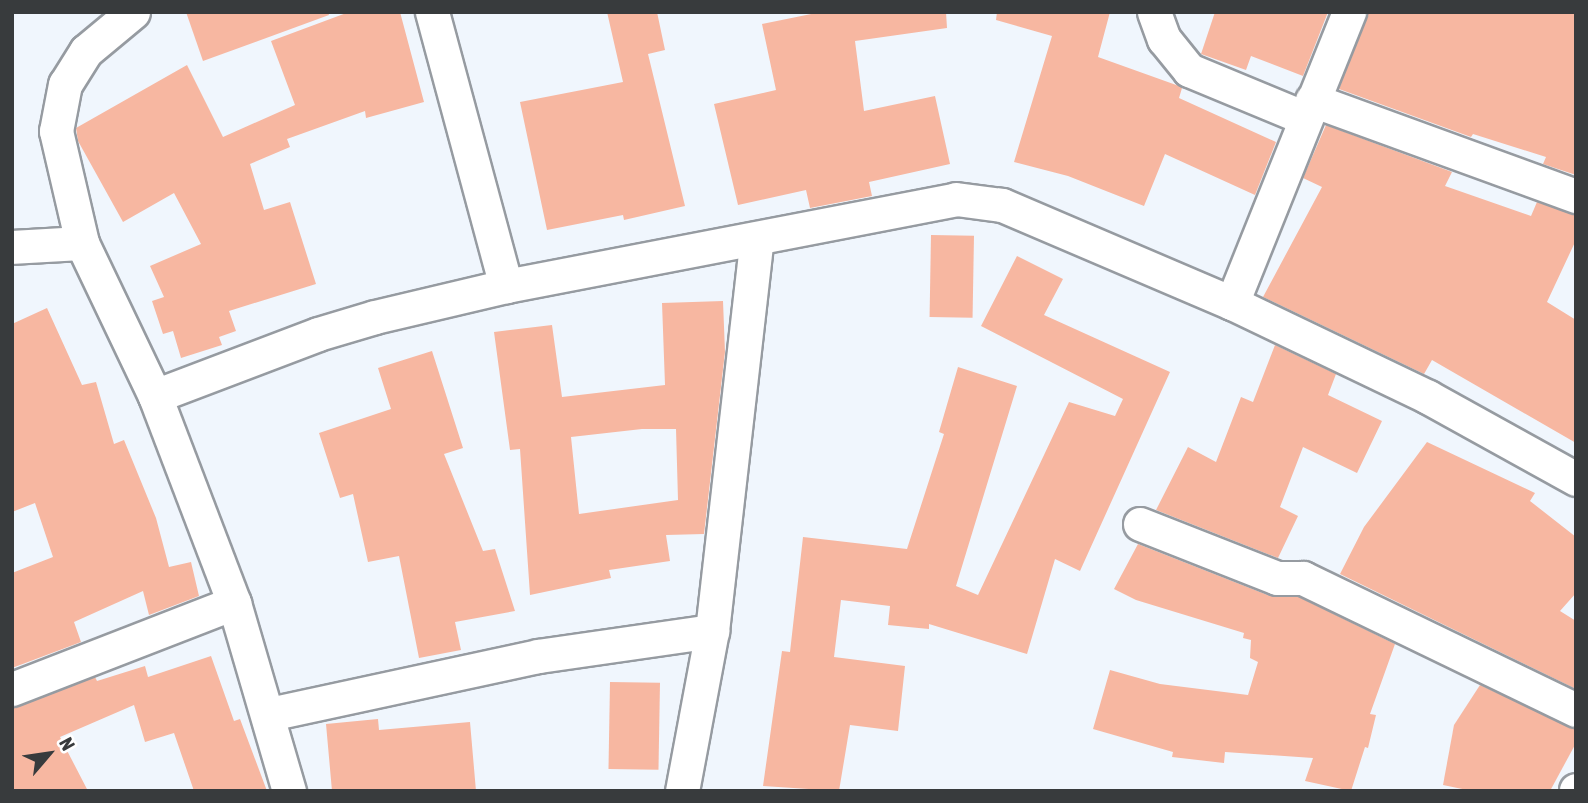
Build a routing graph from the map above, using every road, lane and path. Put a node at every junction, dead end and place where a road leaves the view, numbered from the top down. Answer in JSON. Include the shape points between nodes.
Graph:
{"nodes":[{"id":1,"x":133,"y":12,"type":"edge"},
{"id":2,"x":432,"y":12,"type":"edge"},
{"id":3,"x":1154,"y":12,"type":"edge"},
{"id":4,"x":1349,"y":12,"type":"edge"},
{"id":5,"x":1309,"y":109,"type":"junction"},
{"id":6,"x":1576,"y":195,"type":"edge"},
{"id":7,"x":757,"y":239,"type":"junction"},
{"id":8,"x":82,"y":243,"type":"junction"},
{"id":9,"x":12,"y":247,"type":"edge"},
{"id":10,"x":506,"y":286,"type":"junction"},
{"id":11,"x":1231,"y":303,"type":"junction"},
{"id":12,"x":155,"y":396,"type":"junction"},
{"id":13,"x":1576,"y":479,"type":"edge"},
{"id":14,"x":1139,"y":524,"type":"dead end"},
{"id":15,"x":234,"y":603,"type":"junction"},
{"id":16,"x":712,"y":631,"type":"junction"},
{"id":17,"x":12,"y":688,"type":"edge"},
{"id":18,"x":1576,"y":710,"type":"edge"},
{"id":19,"x":270,"y":714,"type":"junction"},
{"id":20,"x":289,"y":791,"type":"edge"},
{"id":21,"x":682,"y":791,"type":"edge"}],
"edges":[{"from":1,"to":8,"type":"street","via":[[86,51],[65,84],[57,131]]},
{"from":2,"to":10,"type":"street"},
{"from":3,"to":5,"type":"street","via":[[1164,39],[1189,70]]},
{"from":4,"to":5,"type":"street"},
{"from":5,"to":6,"type":"street"},
{"from":5,"to":11,"type":"street"},
{"from":7,"to":10,"type":"street"},
{"from":7,"to":11,"type":"street","via":[[956,199],[1002,205]]},
{"from":7,"to":16,"type":"street"},
{"from":8,"to":9,"type":"street"},
{"from":8,"to":12,"type":"street"},
{"from":10,"to":12,"type":"street","via":[[318,334]]},
{"from":11,"to":13,"type":"street","via":[[1429,397]]},
{"from":12,"to":15,"type":"street"},
{"from":14,"to":18,"type":"street","via":[[1277,578],[1303,578]]},
{"from":15,"to":17,"type":"street"},
{"from":15,"to":19,"type":"street"},
{"from":16,"to":19,"type":"street","via":[[538,656]]},
{"from":16,"to":21,"type":"street"},
{"from":19,"to":20,"type":"street"}]}
